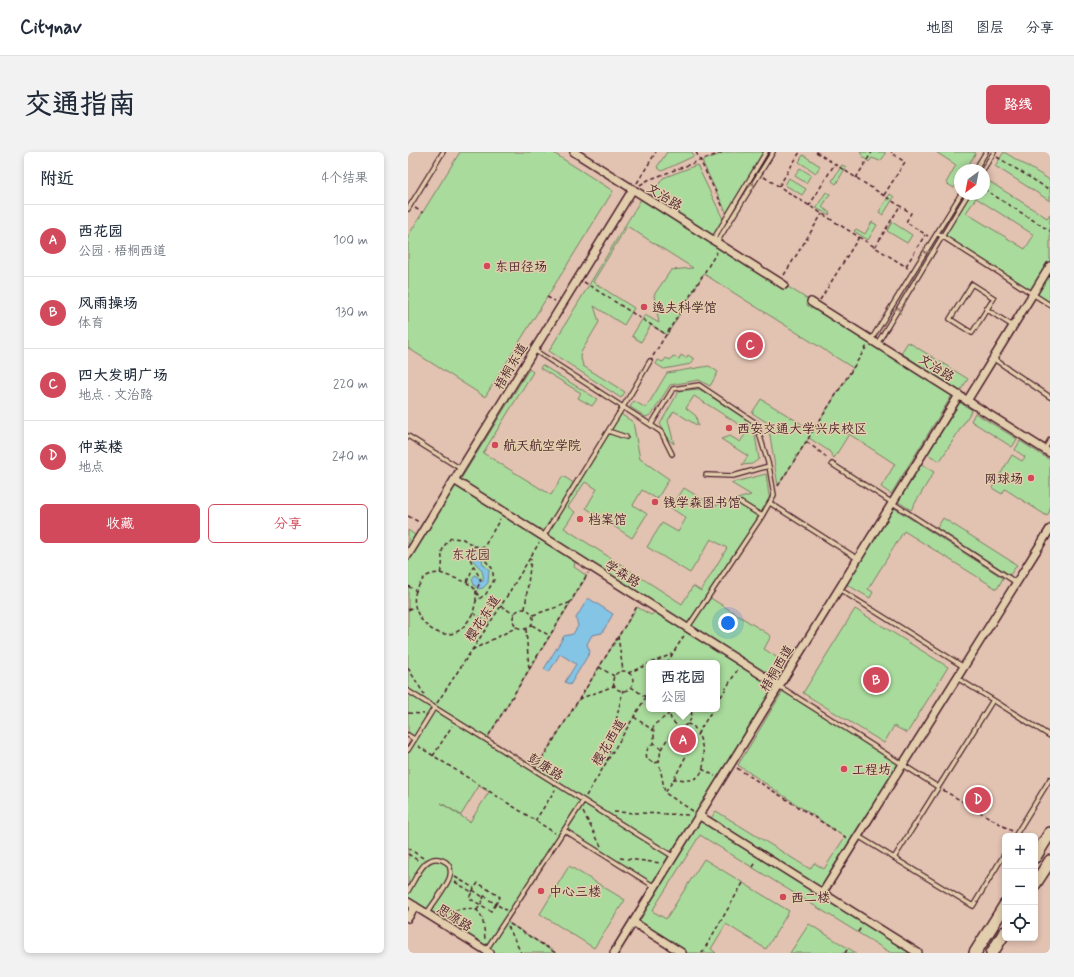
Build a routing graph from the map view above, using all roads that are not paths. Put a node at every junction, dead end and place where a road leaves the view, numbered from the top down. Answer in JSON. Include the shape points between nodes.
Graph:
{"nodes":[{"id":1,"x":443,"y":152,"type":"edge"},
{"id":2,"x":574,"y":152,"type":"edge"},
{"id":3,"x":766,"y":152,"type":"edge"},
{"id":4,"x":772,"y":152,"type":"edge"},
{"id":5,"x":986,"y":152,"type":"edge"},
{"id":6,"x":994,"y":152,"type":"edge"},
{"id":7,"x":979,"y":164,"type":"edge"},
{"id":8,"x":987,"y":164,"type":"edge"},
{"id":9,"x":633,"y":189,"type":"junction"},
{"id":10,"x":957,"y":200,"type":"edge"},
{"id":11,"x":964,"y":200,"type":"edge"},
{"id":12,"x":409,"y":207,"type":"edge"},
{"id":13,"x":936,"y":233,"type":"junction"},
{"id":14,"x":942,"y":237,"type":"junction"},
{"id":15,"x":717,"y":242,"type":"junction"},
{"id":16,"x":1050,"y":266,"type":"edge"},
{"id":17,"x":782,"y":283,"type":"road end"},
{"id":18,"x":1033,"y":294,"type":"junction"},
{"id":19,"x":814,"y":303,"type":"road end"},
{"id":20,"x":1050,"y":305,"type":"edge"},
{"id":21,"x":986,"y":309,"type":"junction"},
{"id":22,"x":1013,"y":326,"type":"junction"},
{"id":23,"x":874,"y":342,"type":"junction"},
{"id":24,"x":534,"y":350,"type":"junction"},
{"id":25,"x":994,"y":359,"type":"junction"},
{"id":26,"x":650,"y":361,"type":"road end"},
{"id":27,"x":959,"y":395,"type":"junction"},
{"id":28,"x":1050,"y":397,"type":"edge"},
{"id":29,"x":968,"y":401,"type":"junction"},
{"id":30,"x":622,"y":407,"type":"junction"},
{"id":31,"x":651,"y":425,"type":"junction"},
{"id":32,"x":608,"y":431,"type":"junction"},
{"id":33,"x":408,"y":436,"type":"edge"},
{"id":34,"x":626,"y":437,"type":"dead end"},
{"id":35,"x":1050,"y":440,"type":"edge"},
{"id":36,"x":1047,"y":451,"type":"edge"},
{"id":37,"x":672,"y":454,"type":"dead end"},
{"id":38,"x":832,"y":464,"type":"road end"},
{"id":39,"x":768,"y":466,"type":"junction"},
{"id":40,"x":462,"y":469,"type":"junction"},
{"id":41,"x":706,"y":475,"type":"dead end"},
{"id":42,"x":454,"y":480,"type":"junction"},
{"id":43,"x":741,"y":503,"type":"dead end"},
{"id":44,"x":770,"y":503,"type":"junction"},
{"id":45,"x":892,"y":503,"type":"junction"},
{"id":46,"x":762,"y":516,"type":"junction"},
{"id":47,"x":1050,"y":529,"type":"edge"},
{"id":48,"x":543,"y":537,"type":"junction"},
{"id":49,"x":408,"y":555,"type":"edge"},
{"id":50,"x":858,"y":559,"type":"junction"},
{"id":51,"x":1017,"y":583,"type":"junction"},
{"id":52,"x":839,"y":589,"type":"junction"},
{"id":53,"x":688,"y":628,"type":"junction"},
{"id":54,"x":964,"y":667,"type":"junction"},
{"id":55,"x":957,"y":678,"type":"junction"},
{"id":56,"x":779,"y":686,"type":"junction"},
{"id":57,"x":408,"y":691,"type":"edge"},
{"id":58,"x":993,"y":700,"type":"junction"},
{"id":59,"x":433,"y":707,"type":"junction"},
{"id":60,"x":408,"y":735,"type":"edge"},
{"id":61,"x":1050,"y":736,"type":"edge"},
{"id":62,"x":413,"y":741,"type":"junction"},
{"id":63,"x":408,"y":750,"type":"edge"},
{"id":64,"x":903,"y":764,"type":"junction"},
{"id":65,"x":1050,"y":779,"type":"edge"},
{"id":66,"x":938,"y":787,"type":"junction"},
{"id":67,"x":583,"y":801,"type":"junction"},
{"id":68,"x":700,"y":816,"type":"junction"},
{"id":69,"x":564,"y":830,"type":"junction"},
{"id":70,"x":1017,"y":833,"type":"edge"},
{"id":71,"x":858,"y":836,"type":"junction"},
{"id":72,"x":1048,"y":841,"type":"edge"},
{"id":73,"x":1038,"y":853,"type":"edge"},
{"id":74,"x":674,"y":857,"type":"junction"},
{"id":75,"x":894,"y":858,"type":"junction"},
{"id":76,"x":1002,"y":858,"type":"edge"},
{"id":77,"x":1050,"y":861,"type":"edge"},
{"id":78,"x":1038,"y":879,"type":"edge"},
{"id":79,"x":655,"y":887,"type":"junction"},
{"id":80,"x":408,"y":891,"type":"edge"},
{"id":81,"x":823,"y":892,"type":"junction"},
{"id":82,"x":408,"y":902,"type":"edge"},
{"id":83,"x":415,"y":906,"type":"junction"},
{"id":84,"x":1002,"y":910,"type":"edge"},
{"id":85,"x":429,"y":914,"type":"junction"},
{"id":86,"x":408,"y":918,"type":"edge"},
{"id":87,"x":633,"y":922,"type":"junction"},
{"id":88,"x":1002,"y":937,"type":"edge"},
{"id":89,"x":488,"y":952,"type":"edge"},
{"id":90,"x":614,"y":953,"type":"edge"},
{"id":91,"x":682,"y":953,"type":"edge"},
{"id":92,"x":918,"y":953,"type":"edge"},
{"id":93,"x":975,"y":953,"type":"edge"},
{"id":94,"x":992,"y":953,"type":"edge"}],
"edges":[{"from":1,"to":12,"type":"lane"},
{"from":2,"to":9,"type":"street","name":"文治路"},
{"from":3,"to":15,"type":"lane","via":[[728,216]]},
{"from":15,"to":4,"type":"lane","one_way":true},
{"from":5,"to":7,"type":"lane"},
{"from":6,"to":8,"type":"lane"},
{"from":9,"to":15,"type":"street","name":"文治路"},
{"from":9,"to":24,"type":"street","name":"梧桐东道"},
{"from":10,"to":13,"type":"lane"},
{"from":11,"to":14,"type":"lane"},
{"from":13,"to":14,"type":"lane"},
{"from":13,"to":23,"type":"lane","one_way":true},
{"from":14,"to":18,"type":"lane"},
{"from":23,"to":14,"type":"lane","one_way":true},
{"from":15,"to":17,"type":"street","name":"文治路"},
{"from":16,"to":18,"type":"street"},
{"from":18,"to":20,"type":"lane"},
{"from":18,"to":22,"type":"street"},
{"from":19,"to":23,"type":"street","name":"文治路"},
{"from":21,"to":21,"type":"lane","via":[[972,333],[950,319],[972,284],[994,298]]},
{"from":21,"to":22,"type":"lane"},
{"from":22,"to":25,"type":"street"},
{"from":23,"to":27,"type":"street","name":"文治路"},
{"from":24,"to":30,"type":"lane"},
{"from":24,"to":40,"type":"street","name":"梧桐东道"},
{"from":25,"to":28,"type":"lane"},
{"from":25,"to":29,"type":"street"},
{"from":26,"to":30,"type":"lane"},
{"from":27,"to":29,"type":"street","name":"文治路"},
{"from":27,"to":45,"type":"street","name":"梧桐西道"},
{"from":29,"to":36,"type":"street","name":"文治路"},
{"from":30,"to":31,"type":"lane"},
{"from":30,"to":32,"type":"lane"},
{"from":31,"to":37,"type":"lane","via":[[661,432]]},
{"from":31,"to":39,"type":"lane","via":[[673,389],[699,385],[756,422]]},
{"from":32,"to":34,"type":"lane"},
{"from":32,"to":48,"type":"lane"},
{"from":33,"to":40,"type":"lane"},
{"from":35,"to":36,"type":"lane"},
{"from":38,"to":45,"type":"lane"},
{"from":39,"to":41,"type":"lane","via":[[733,476]]},
{"from":39,"to":44,"type":"lane","via":[[774,495]]},
{"from":40,"to":42,"type":"street","name":"梧桐东道"},
{"from":42,"to":48,"type":"street","name":"学森路"},
{"from":42,"to":49,"type":"street","name":"梧桐东道"},
{"from":43,"to":46,"type":"lane"},
{"from":44,"to":46,"type":"lane"},
{"from":44,"to":50,"type":"lane"},
{"from":45,"to":50,"type":"street","name":"梧桐西道"},
{"from":45,"to":51,"type":"lane"},
{"from":46,"to":53,"type":"lane"},
{"from":47,"to":51,"type":"street"},
{"from":48,"to":53,"type":"street","name":"学森路"},
{"from":50,"to":52,"type":"street","name":"梧桐西道"},
{"from":51,"to":54,"type":"street"},
{"from":52,"to":54,"type":"lane"},
{"from":52,"to":56,"type":"street","name":"梧桐西道"},
{"from":53,"to":56,"type":"street","name":"学森路"},
{"from":54,"to":55,"type":"street"},
{"from":55,"to":58,"type":"lane"},
{"from":55,"to":64,"type":"street"},
{"from":56,"to":64,"type":"lane"},
{"from":56,"to":68,"type":"street","name":"梧桐西道"},
{"from":57,"to":59,"type":"lane","name":"彭康路"},
{"from":58,"to":61,"type":"lane"},
{"from":58,"to":66,"type":"lane"},
{"from":59,"to":62,"type":"lane"},
{"from":59,"to":67,"type":"lane","name":"彭康路"},
{"from":60,"to":62,"type":"lane"},
{"from":62,"to":63,"type":"lane"},
{"from":64,"to":66,"type":"lane"},
{"from":64,"to":71,"type":"street"},
{"from":65,"to":70,"type":"lane"},
{"from":66,"to":75,"type":"lane"},
{"from":67,"to":69,"type":"lane"},
{"from":67,"to":74,"type":"lane","name":"彭康路"},
{"from":68,"to":74,"type":"street","name":"梧桐西道"},
{"from":68,"to":81,"type":"street"},
{"from":69,"to":79,"type":"lane"},
{"from":69,"to":89,"type":"lane"},
{"from":71,"to":75,"type":"lane"},
{"from":71,"to":81,"type":"street"},
{"from":72,"to":73,"type":"main road"},
{"from":74,"to":79,"type":"street","name":"梧桐西道"},
{"from":75,"to":76,"type":"lane","via":[[973,906]]},
{"from":77,"to":78,"type":"main road"},
{"from":79,"to":87,"type":"street","name":"梧桐西道"},
{"from":80,"to":85,"type":"lane","via":[[424,864],[432,858],[448,864],[450,876]]},
{"from":81,"to":92,"type":"street"},
{"from":82,"to":83,"type":"street","name":"思源路"},
{"from":83,"to":85,"type":"street","name":"思源路"},
{"from":83,"to":86,"type":"street"},
{"from":84,"to":93,"type":"main road"},
{"from":85,"to":89,"type":"street","name":"思源路"},
{"from":87,"to":90,"type":"street","name":"梧桐西道"},
{"from":87,"to":91,"type":"street"},
{"from":88,"to":94,"type":"main road"}]}
